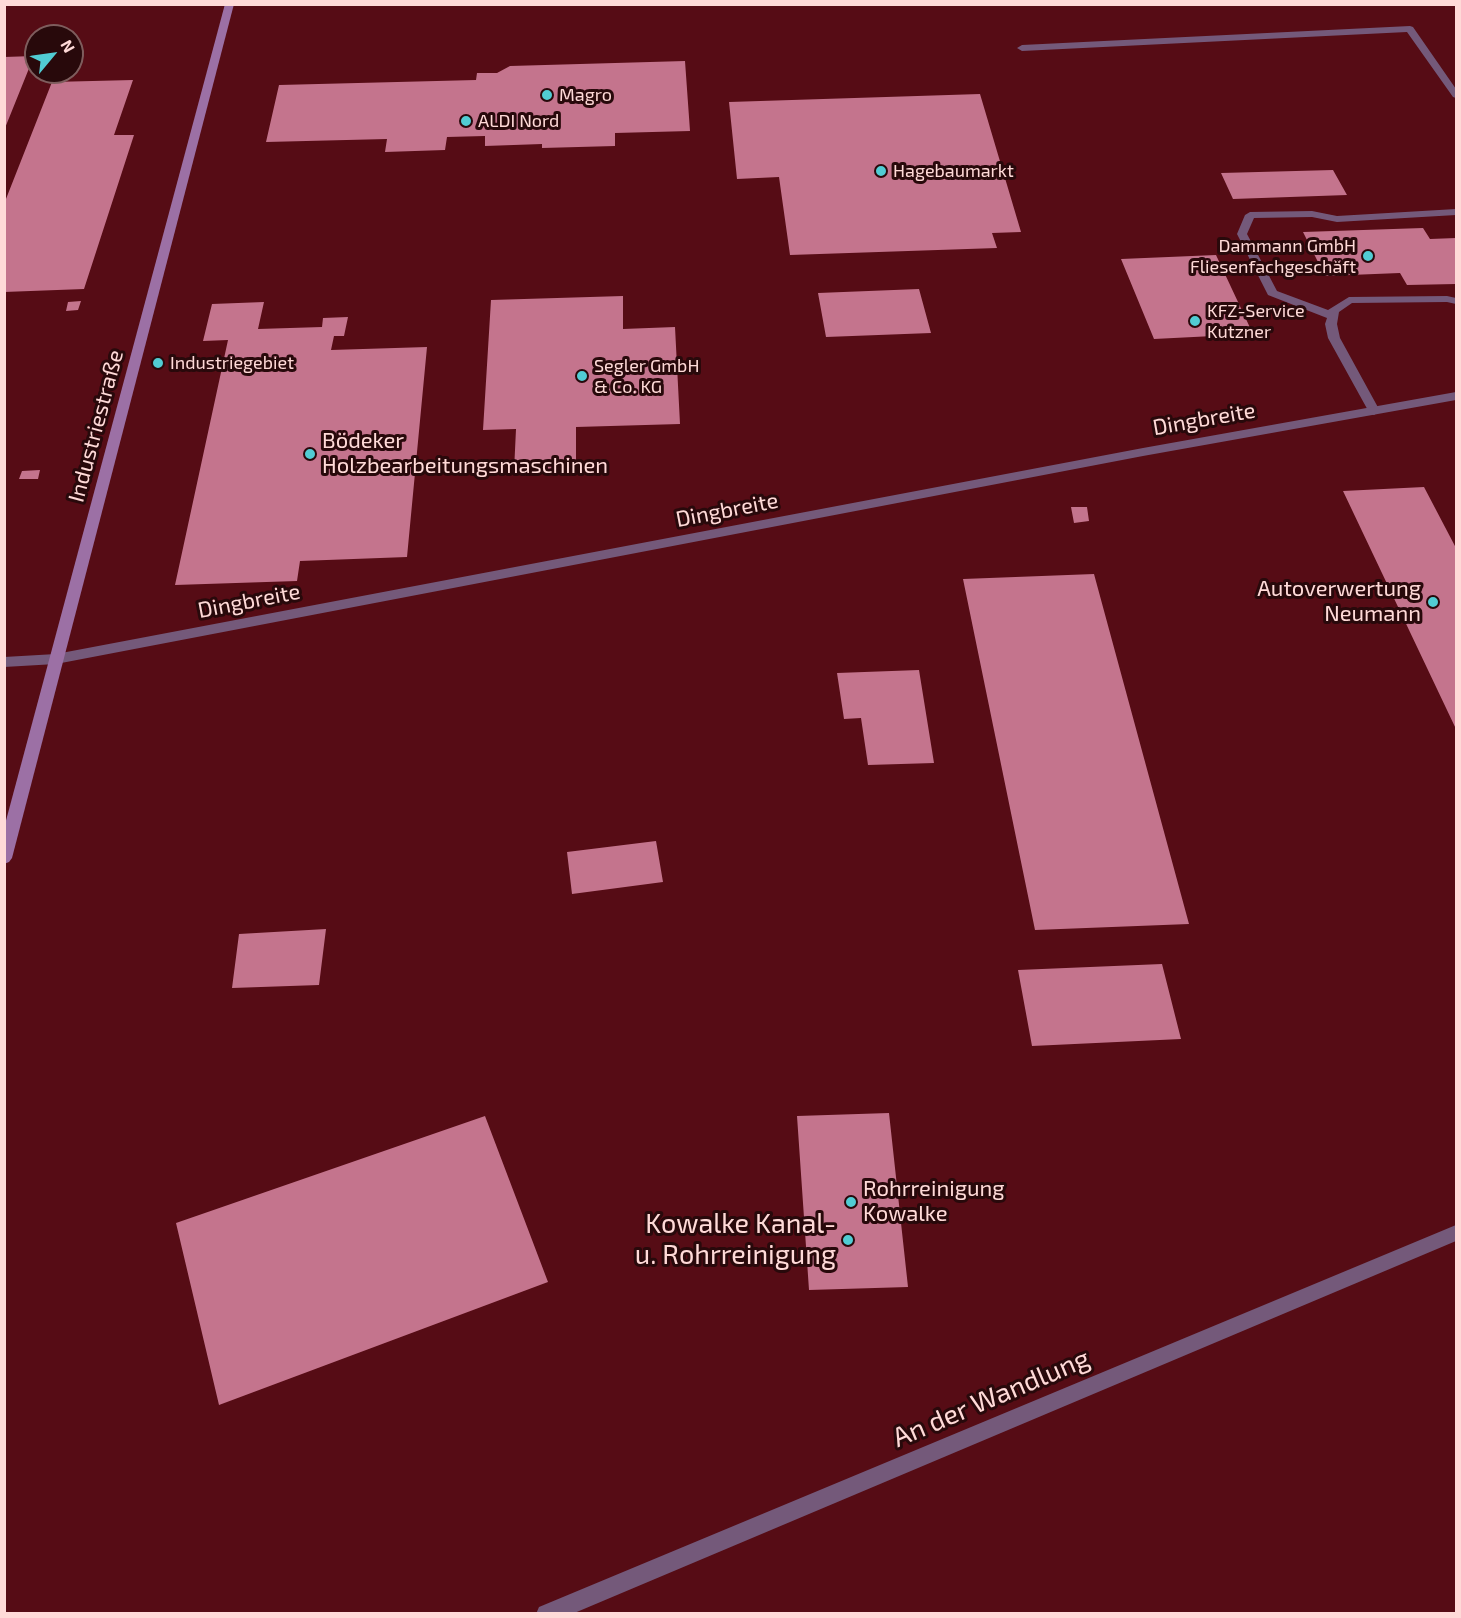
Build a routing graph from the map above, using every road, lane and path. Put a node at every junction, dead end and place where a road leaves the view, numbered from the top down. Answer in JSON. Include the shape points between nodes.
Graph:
{"nodes":[{"id":1,"x":230,"y":4,"type":"edge"},
{"id":2,"x":1022,"y":48,"type":"dead end"},
{"id":3,"x":1456,"y":95,"type":"edge"},
{"id":4,"x":1456,"y":212,"type":"edge"},
{"id":5,"x":1456,"y":302,"type":"edge"},
{"id":6,"x":1333,"y":316,"type":"junction"},
{"id":7,"x":1456,"y":396,"type":"edge"},
{"id":8,"x":1374,"y":411,"type":"junction"},
{"id":9,"x":56,"y":659,"type":"junction"},
{"id":10,"x":4,"y":662,"type":"edge"},
{"id":11,"x":4,"y":858,"type":"edge"},
{"id":12,"x":1456,"y":1233,"type":"edge"},
{"id":13,"x":546,"y":1614,"type":"edge"}],
"edges":[{"from":1,"to":9,"type":"street","name":"Industriestraße"},
{"from":2,"to":3,"type":"street","via":[[1410,29]]},
{"from":4,"to":6,"type":"street","via":[[1336,219],[1312,214],[1250,215],[1242,234],[1272,293]]},
{"from":5,"to":6,"type":"street","via":[[1349,300],[1334,309]]},
{"from":6,"to":8,"type":"street","via":[[1334,338]]},
{"from":7,"to":8,"type":"street","name":"Dingbreite"},
{"from":8,"to":9,"type":"street","name":"Dingbreite"},
{"from":9,"to":10,"type":"street","name":"Dingbreite"},
{"from":9,"to":11,"type":"street","name":"Industriestraße"},
{"from":12,"to":13,"type":"street","name":"An der Wandlung"}]}
